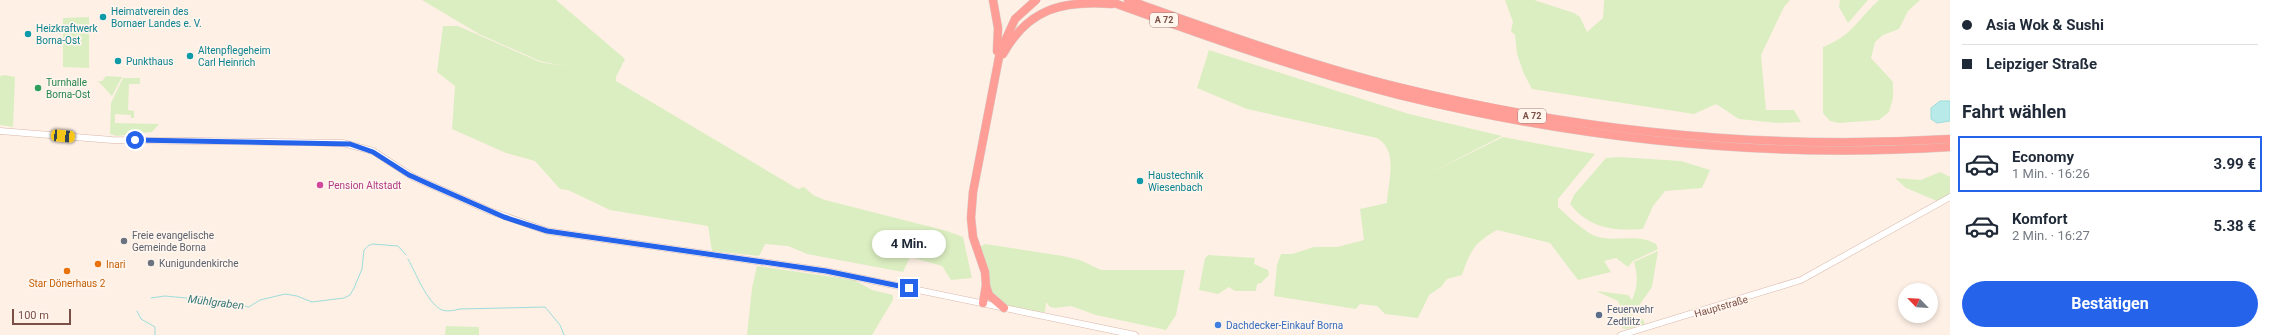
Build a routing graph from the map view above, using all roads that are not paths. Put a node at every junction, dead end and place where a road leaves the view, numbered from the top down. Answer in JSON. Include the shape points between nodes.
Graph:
{"nodes":[{"id":1,"x":993,"y":0,"type":"edge"},
{"id":2,"x":1036,"y":0,"type":"edge"},
{"id":3,"x":1106,"y":0,"type":"edge"},
{"id":4,"x":1128,"y":0,"type":"edge"},
{"id":5,"x":1119,"y":5,"type":"junction"},
{"id":6,"x":996,"y":66,"type":"junction"},
{"id":7,"x":0,"y":131,"type":"edge"},
{"id":8,"x":1950,"y":139,"type":"edge"},
{"id":9,"x":1950,"y":147,"type":"edge"},
{"id":10,"x":1950,"y":197,"type":"edge"},
{"id":11,"x":986,"y":285,"type":"junction"},
{"id":12,"x":982,"y":303,"type":"junction"},
{"id":13,"x":1004,"y":308,"type":"junction"},
{"id":14,"x":1135,"y":335,"type":"edge"},
{"id":15,"x":1621,"y":335,"type":"edge"}],
"edges":[{"from":1,"to":6,"type":"highway","via":[[998,28]]},
{"from":2,"to":6,"type":"highway","via":[[1015,19],[1005,36]]},
{"from":3,"to":5,"type":"highway","number":"A 72"},
{"from":4,"to":8,"type":"highway","number":"A 72","via":[[1330,68],[1400,87],[1524,114],[1629,130],[1742,140],[1850,143]]},
{"from":5,"to":6,"type":"highway","via":[[1080,1],[1048,9],[1024,25]]},
{"from":5,"to":9,"type":"highway","number":"A 72","via":[[1250,50],[1390,92],[1472,112],[1573,130],[1676,143],[1742,148],[1856,150]]},
{"from":6,"to":11,"type":"highway","via":[[973,192],[971,218],[973,237],[985,272]]},
{"from":7,"to":12,"type":"street","via":[[112,140],[343,143],[368,149],[413,177],[490,211],[547,231],[826,271]]},
{"from":10,"to":15,"type":"street","name":"Hauptstraße","via":[[1819,271],[1770,291]]},
{"from":11,"to":12,"type":"highway"},
{"from":11,"to":13,"type":"highway","via":[[989,295]]},
{"from":12,"to":13,"type":"street"},
{"from":13,"to":14,"type":"street"}]}
